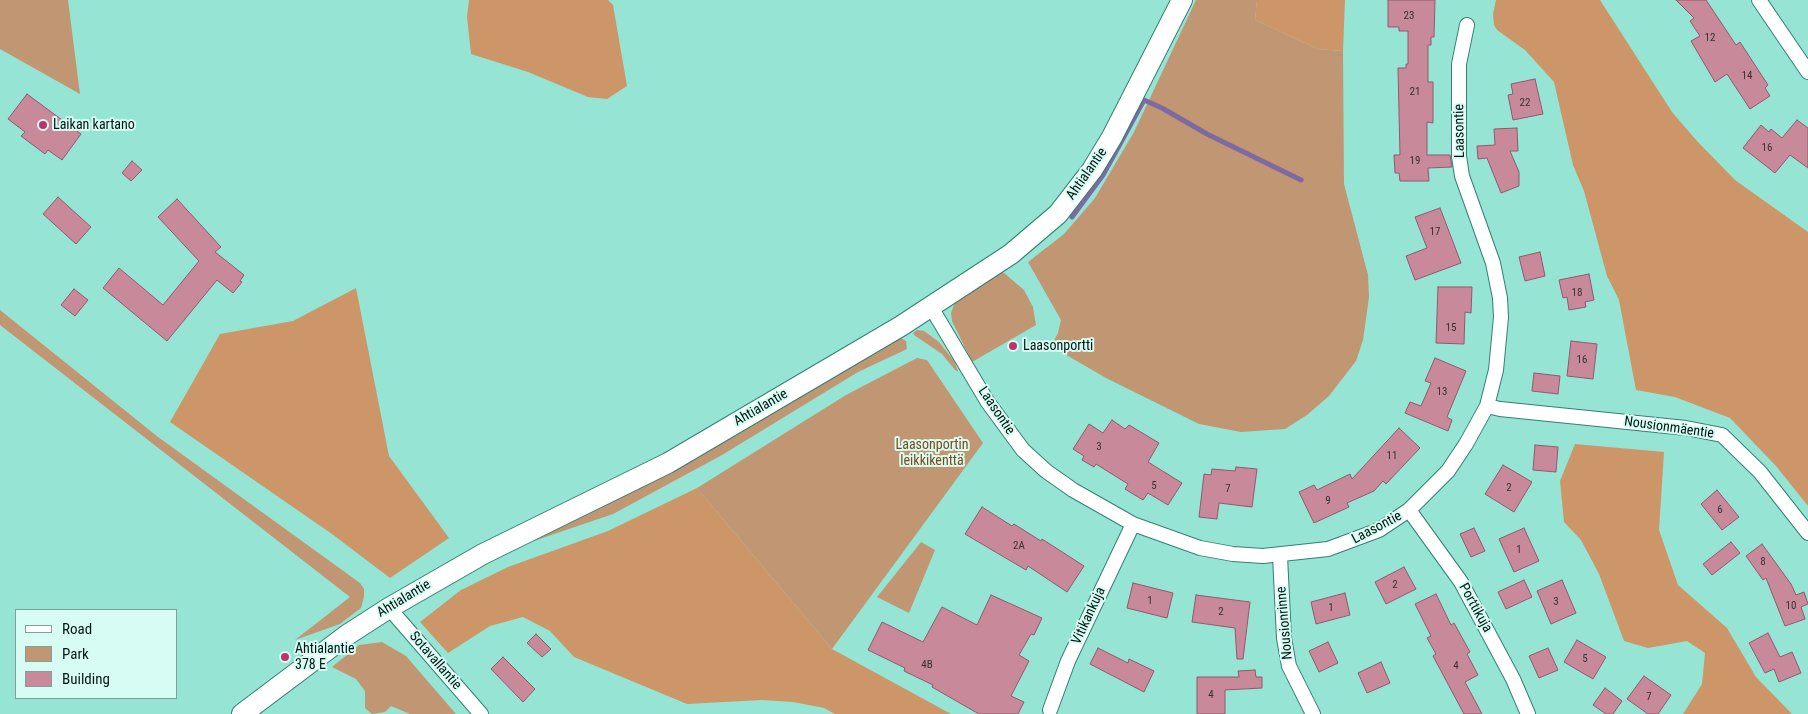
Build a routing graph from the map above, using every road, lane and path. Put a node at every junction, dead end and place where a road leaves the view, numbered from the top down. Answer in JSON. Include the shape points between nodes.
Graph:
{"nodes":[{"id":1,"x":1182,"y":0,"type":"edge"},
{"id":2,"x":1759,"y":0,"type":"edge"},
{"id":3,"x":1467,"y":25,"type":"dead end"},
{"id":4,"x":1808,"y":72,"type":"edge"},
{"id":5,"x":931,"y":307,"type":"junction"},
{"id":6,"x":1487,"y":406,"type":"junction"},
{"id":7,"x":1409,"y":510,"type":"junction"},
{"id":8,"x":1133,"y":524,"type":"junction"},
{"id":9,"x":1808,"y":533,"type":"edge"},
{"id":10,"x":1280,"y":556,"type":"junction"},
{"id":11,"x":389,"y":608,"type":"junction"},
{"id":12,"x":1050,"y":710,"type":"dead end"},
{"id":13,"x":242,"y":714,"type":"edge"},
{"id":14,"x":481,"y":714,"type":"edge"},
{"id":15,"x":1314,"y":714,"type":"edge"},
{"id":16,"x":1528,"y":714,"type":"edge"}],
"edges":[{"from":1,"to":5,"type":"street","name":"Ahtialantie","via":[[1112,137],[1067,203],[1047,225],[1011,254]]},
{"from":2,"to":4,"type":"street"},
{"from":3,"to":6,"type":"street","name":"Laasontie","via":[[1459,64],[1459,156],[1462,176],[1493,263],[1500,308],[1496,370]]},
{"from":5,"to":8,"type":"street","name":"Laasontie","via":[[987,401],[1023,450],[1073,490]]},
{"from":5,"to":11,"type":"street","name":"Ahtialantie","via":[[668,463],[483,554]]},
{"from":6,"to":7,"type":"street","name":"Laasontie","via":[[1448,471]]},
{"from":6,"to":9,"type":"street","name":"Nousionmäentie","via":[[1686,428],[1722,435],[1760,472]]},
{"from":7,"to":10,"type":"street","name":"Laasontie","via":[[1379,530],[1347,544]]},
{"from":7,"to":16,"type":"street","name":"Porttikuja","via":[[1461,582]]},
{"from":8,"to":10,"type":"street","name":"Laasontie","via":[[1200,548],[1233,554]]},
{"from":8,"to":12,"type":"street","name":"Vitikankuja","via":[[1068,661]]},
{"from":10,"to":15,"type":"street","name":"Nousionrinne","via":[[1284,638],[1289,666]]},
{"from":11,"to":13,"type":"street","name":"Ahtialantie","via":[[347,635]]},
{"from":11,"to":14,"type":"street","name":"Sotavallantie"}]}
